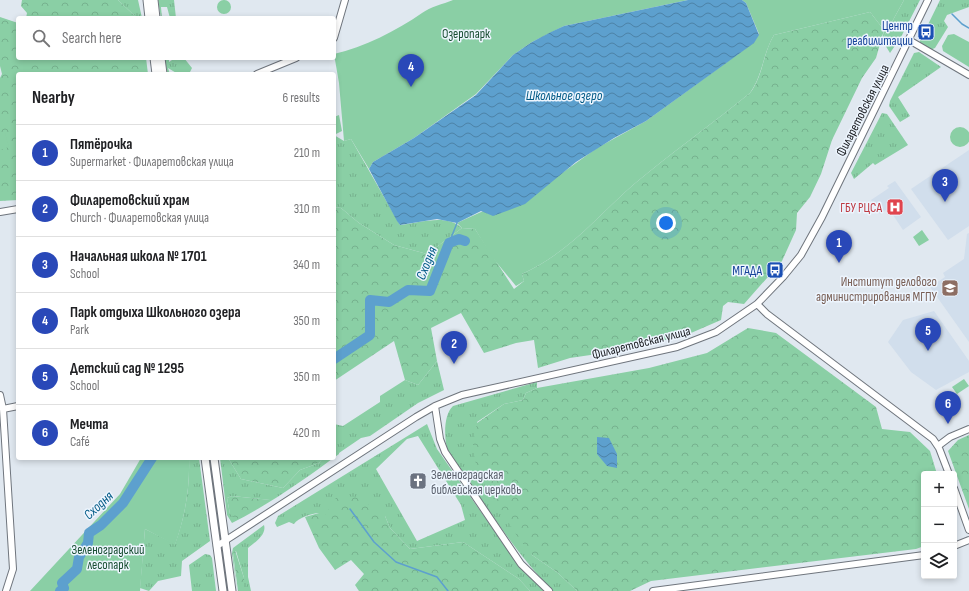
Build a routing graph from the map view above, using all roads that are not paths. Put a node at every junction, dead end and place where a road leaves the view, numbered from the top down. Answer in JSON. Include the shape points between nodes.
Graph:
{"nodes":[{"id":1,"x":147,"y":0,"type":"edge"},
{"id":2,"x":154,"y":0,"type":"edge"},
{"id":3,"x":345,"y":0,"type":"edge"},
{"id":4,"x":928,"y":0,"type":"edge"},
{"id":5,"x":149,"y":16,"type":"edge"},
{"id":6,"x":156,"y":16,"type":"edge"},
{"id":7,"x":336,"y":31,"type":"edge"},
{"id":8,"x":909,"y":40,"type":"junction"},
{"id":9,"x":154,"y":60,"type":"edge"},
{"id":10,"x":161,"y":60,"type":"edge"},
{"id":11,"x":291,"y":60,"type":"edge"},
{"id":12,"x":156,"y":72,"type":"edge"},
{"id":13,"x":163,"y":72,"type":"edge"},
{"id":14,"x":262,"y":72,"type":"edge"},
{"id":15,"x":969,"y":75,"type":"edge"},
{"id":16,"x":16,"y":209,"type":"edge"},
{"id":17,"x":0,"y":212,"type":"edge"},
{"id":18,"x":757,"y":304,"type":"junction"},
{"id":19,"x":0,"y":395,"type":"edge"},
{"id":20,"x":16,"y":406,"type":"edge"},
{"id":21,"x":435,"y":406,"type":"junction"},
{"id":22,"x":3,"y":409,"type":"junction"},
{"id":23,"x":969,"y":429,"type":"edge"},
{"id":24,"x":938,"y":446,"type":"junction"},
{"id":25,"x":205,"y":460,"type":"edge"},
{"id":26,"x":214,"y":460,"type":"edge"},
{"id":27,"x":948,"y":471,"type":"edge"},
{"id":28,"x":957,"y":496,"type":"edge"},
{"id":29,"x":223,"y":518,"type":"junction"},
{"id":30,"x":969,"y":530,"type":"edge"},
{"id":31,"x":236,"y":534,"type":"junction"},
{"id":32,"x":215,"y":536,"type":"junction"},
{"id":33,"x":969,"y":540,"type":"edge"},
{"id":34,"x":226,"y":541,"type":"junction"},
{"id":35,"x":957,"y":545,"type":"edge"},
{"id":36,"x":216,"y":546,"type":"junction"},
{"id":37,"x":921,"y":555,"type":"edge"},
{"id":38,"x":228,"y":556,"type":"junction"},
{"id":39,"x":218,"y":558,"type":"junction"},
{"id":40,"x":6,"y":591,"type":"edge"},
{"id":41,"x":223,"y":591,"type":"edge"},
{"id":42,"x":232,"y":591,"type":"edge"},
{"id":43,"x":549,"y":591,"type":"edge"},
{"id":44,"x":653,"y":591,"type":"edge"}],
"edges":[{"from":1,"to":5,"type":"main road"},
{"from":2,"to":6,"type":"main road"},
{"from":3,"to":7,"type":"street"},
{"from":4,"to":8,"type":"street","name":"Филаретовская улица"},
{"from":8,"to":15,"type":"street"},
{"from":8,"to":18,"type":"street","name":"Филаретовская улица","via":[[801,255],[780,282]]},
{"from":9,"to":12,"type":"main road"},
{"from":10,"to":13,"type":"main road"},
{"from":11,"to":14,"type":"street"},
{"from":16,"to":17,"type":"street"},
{"from":18,"to":21,"type":"street","name":"Филаретовская улица","via":[[716,332],[677,347],[462,395]]},
{"from":18,"to":24,"type":"street","via":[[933,439]]},
{"from":19,"to":22,"type":"street"},
{"from":20,"to":22,"type":"street"},
{"from":21,"to":31,"type":"street","name":"Филаретовская улица"},
{"from":21,"to":43,"type":"street","via":[[440,439],[445,452],[521,564]]},
{"from":22,"to":40,"type":"street","via":[[13,569]]},
{"from":23,"to":24,"type":"street","via":[[950,437]]},
{"from":24,"to":27,"type":"street"},
{"from":25,"to":32,"type":"main road"},
{"from":26,"to":29,"type":"main road"},
{"from":28,"to":30,"type":"street"},
{"from":29,"to":31,"type":"street","via":[[229,532]]},
{"from":29,"to":34,"type":"main road"},
{"from":31,"to":34,"type":"street","name":"Филаретовская улица"},
{"from":31,"to":38,"type":"street","via":[[229,543]]},
{"from":32,"to":34,"type":"main road","via":[[222,542]]},
{"from":32,"to":36,"type":"main road"},
{"from":33,"to":35,"type":"street"},
{"from":34,"to":36,"type":"street","name":"Филаретовская улица"},
{"from":34,"to":38,"type":"main road"},
{"from":34,"to":39,"type":"street","via":[[219,548]]},
{"from":36,"to":39,"type":"main road"},
{"from":37,"to":44,"type":"street"},
{"from":38,"to":42,"type":"main road"},
{"from":39,"to":41,"type":"main road"}]}
